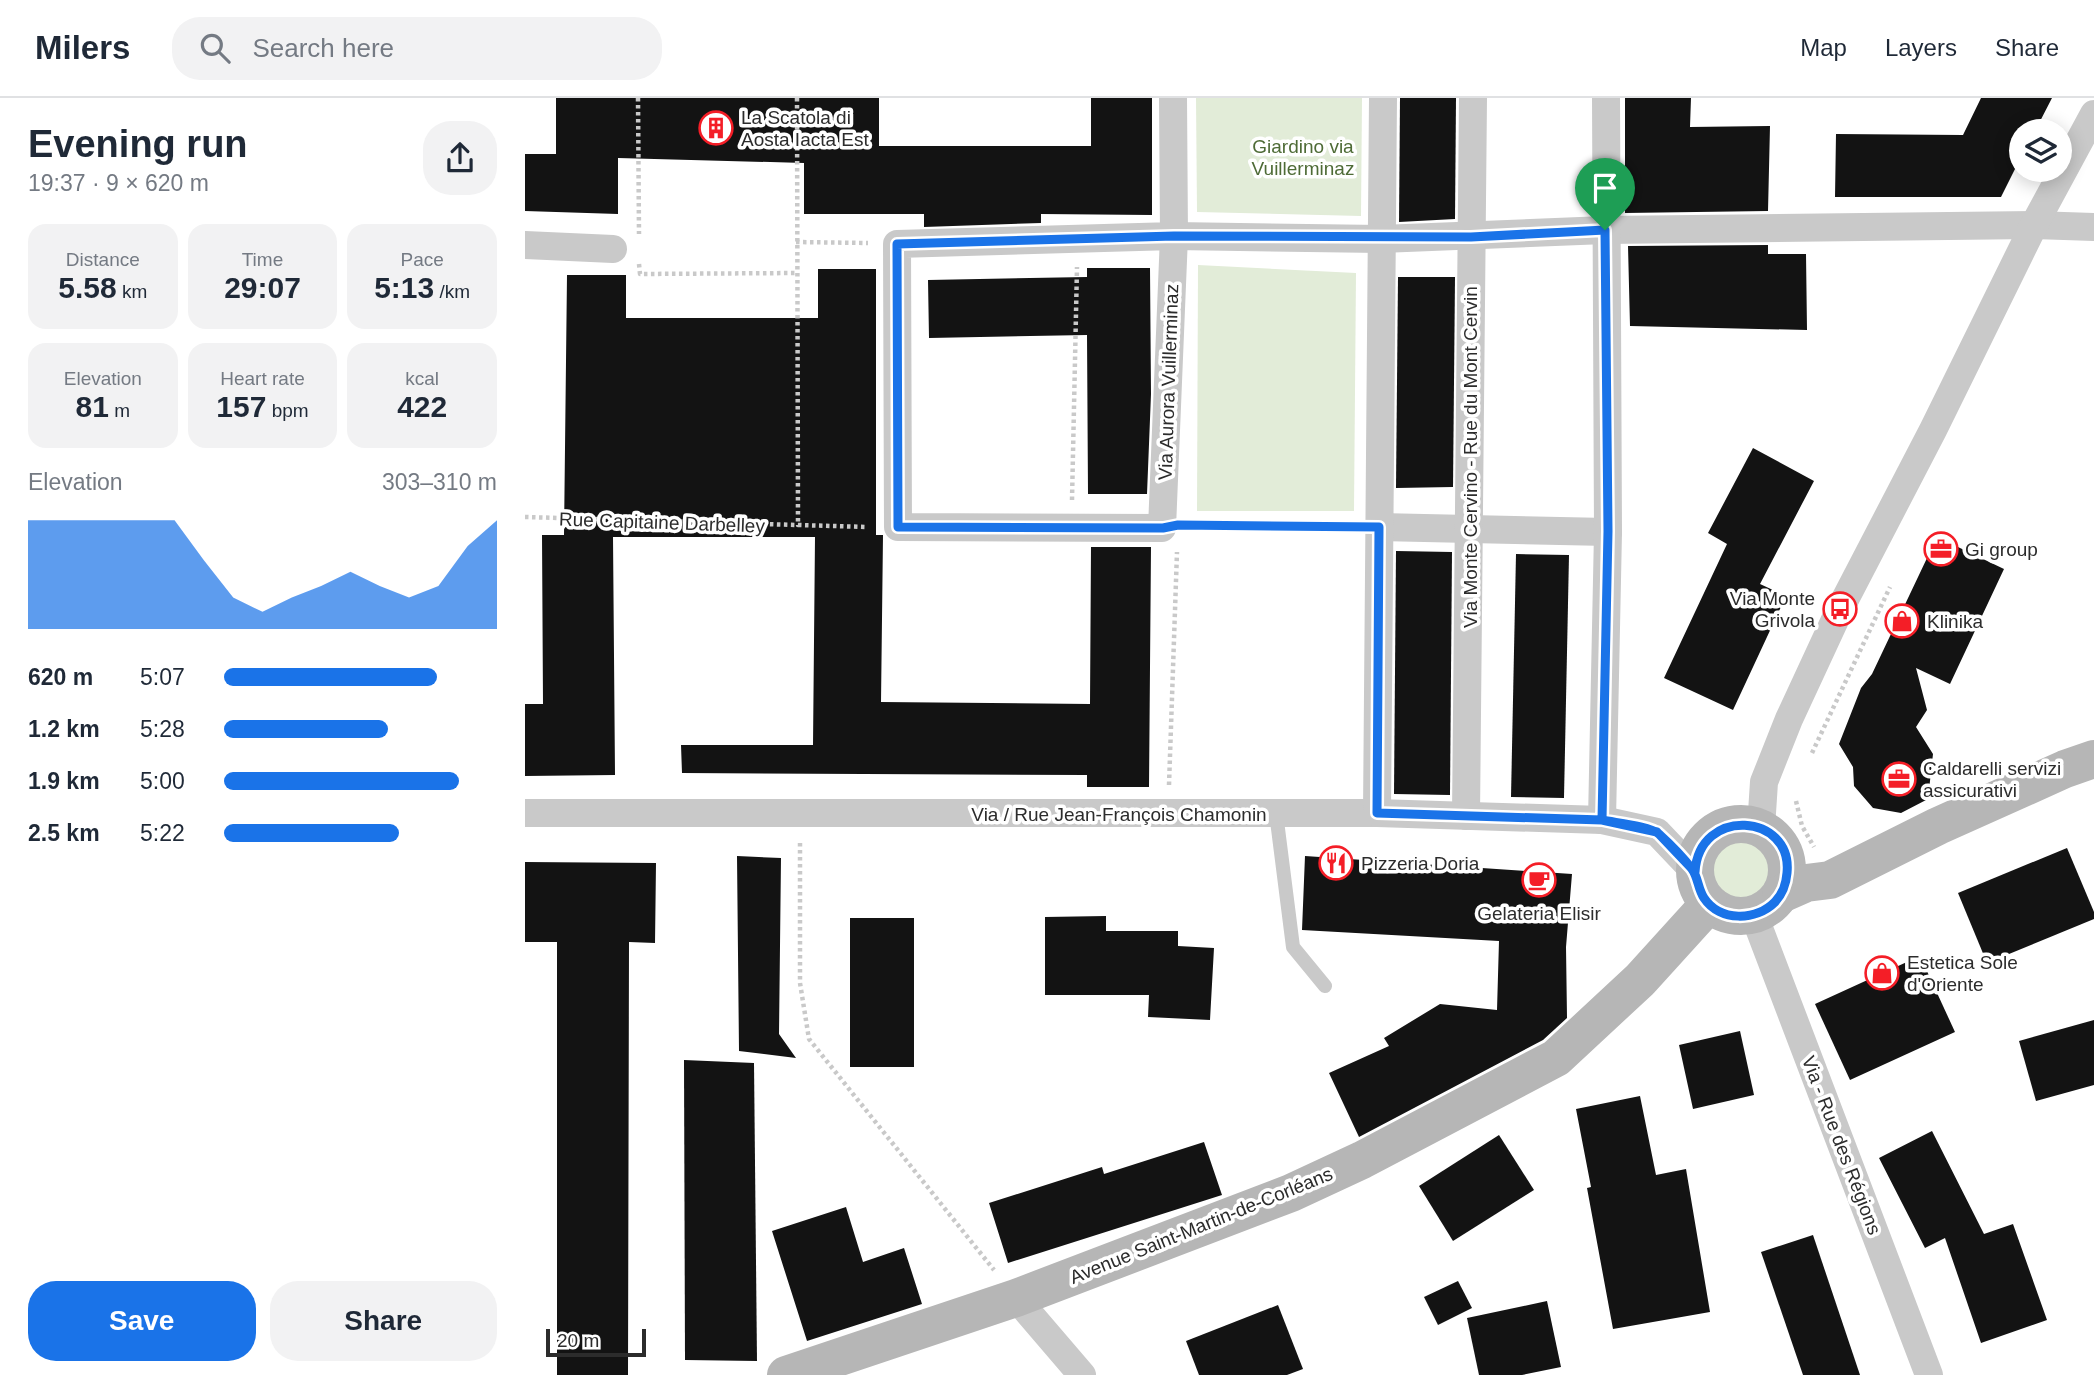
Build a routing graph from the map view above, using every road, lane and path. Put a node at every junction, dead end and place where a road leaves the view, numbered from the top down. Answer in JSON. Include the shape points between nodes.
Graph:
{"nodes":[{"id":1,"x":638,"y":98,"type":"edge"},
{"id":2,"x":797,"y":98,"type":"edge"},
{"id":3,"x":1173,"y":98,"type":"edge"},
{"id":4,"x":1383,"y":98,"type":"edge"},
{"id":5,"x":1473,"y":98,"type":"edge"},
{"id":6,"x":1605,"y":98,"type":"edge"},
{"id":7,"x":2094,"y":114,"type":"edge"},
{"id":8,"x":2034,"y":225,"type":"junction"},
{"id":9,"x":2094,"y":227,"type":"edge"},
{"id":10,"x":1605,"y":230,"type":"junction"},
{"id":11,"x":1174,"y":236,"type":"junction"},
{"id":12,"x":1471,"y":237,"type":"junction"},
{"id":13,"x":1077,"y":239,"type":"junction"},
{"id":14,"x":1381,"y":239,"type":"junction"},
{"id":15,"x":796,"y":242,"type":"junction"},
{"id":16,"x":897,"y":244,"type":"junction"},
{"id":17,"x":525,"y":245,"type":"edge"},
{"id":18,"x":626,"y":248,"type":"joint"},
{"id":19,"x":639,"y":261,"type":"dead end"},
{"id":20,"x":797,"y":273,"type":"junction"},
{"id":21,"x":525,"y":517,"type":"edge"},
{"id":22,"x":798,"y":525,"type":"junction"},
{"id":23,"x":898,"y":527,"type":"junction"},
{"id":24,"x":1379,"y":527,"type":"junction"},
{"id":25,"x":1072,"y":528,"type":"junction"},
{"id":26,"x":1163,"y":528,"type":"junction"},
{"id":27,"x":1470,"y":530,"type":"junction"},
{"id":28,"x":1608,"y":531,"type":"junction"},
{"id":29,"x":1890,"y":586,"type":"dead end"},
{"id":30,"x":1810,"y":758,"type":"dead end"},
{"id":31,"x":2094,"y":759,"type":"edge"},
{"id":32,"x":1794,"y":795,"type":"dead end"},
{"id":33,"x":525,"y":813,"type":"edge"},
{"id":34,"x":1276,"y":813,"type":"junction"},
{"id":35,"x":1377,"y":813,"type":"junction"},
{"id":36,"x":800,"y":814,"type":"junction"},
{"id":37,"x":1466,"y":816,"type":"junction"},
{"id":38,"x":1602,"y":820,"type":"junction"},
{"id":39,"x":1761,"y":828,"type":"junction"},
{"id":40,"x":1830,"y":880,"type":"junction"},
{"id":41,"x":1702,"y":888,"type":"junction"},
{"id":42,"x":1767,"y":904,"type":"junction"},
{"id":43,"x":1325,"y":986,"type":"dead end"},
{"id":44,"x":1016,"y":1298,"type":"junction"},
{"id":45,"x":786,"y":1375,"type":"edge"},
{"id":46,"x":1082,"y":1375,"type":"edge"},
{"id":47,"x":1929,"y":1375,"type":"edge"}],
"edges":[{"from":1,"to":18,"type":"path"},
{"from":2,"to":15,"type":"path"},
{"from":3,"to":11,"type":"street","name":"Via Aurora Vuillerminaz"},
{"from":4,"to":14,"type":"street"},
{"from":5,"to":12,"type":"street","name":"Via Monte Cervino - Rue du Mont Cervin"},
{"from":6,"to":10,"type":"street"},
{"from":7,"to":8,"type":"street"},
{"from":8,"to":9,"type":"street"},
{"from":8,"to":10,"type":"street"},
{"from":8,"to":39,"type":"street","via":[[1789,719],[1764,782]]},
{"from":10,"to":12,"type":"street"},
{"from":10,"to":28,"type":"street"},
{"from":11,"to":13,"type":"street"},
{"from":11,"to":14,"type":"street"},
{"from":11,"to":26,"type":"street","name":"Via Aurora Vuillerminaz"},
{"from":12,"to":14,"type":"street"},
{"from":12,"to":27,"type":"street","name":"Via Monte Cervino - Rue du Mont Cervin"},
{"from":13,"to":16,"type":"street"},
{"from":13,"to":25,"type":"path"},
{"from":14,"to":24,"type":"street"},
{"from":15,"to":16,"type":"path"},
{"from":15,"to":20,"type":"path"},
{"from":16,"to":23,"type":"street"},
{"from":17,"to":18,"type":"street"},
{"from":19,"to":20,"type":"path","via":[[640,274]]},
{"from":20,"to":22,"type":"path"},
{"from":21,"to":22,"type":"path","name":"Rue Capitaine Darbelley"},
{"from":22,"to":23,"type":"path","name":"Rue Capitaine Darbelley"},
{"from":23,"to":25,"type":"street"},
{"from":24,"to":26,"type":"path"},
{"from":24,"to":27,"type":"street"},
{"from":24,"to":35,"type":"street"},
{"from":25,"to":26,"type":"street"},
{"from":27,"to":28,"type":"street"},
{"from":27,"to":37,"type":"street","name":"Via Monte Cervino - Rue du Mont Cervin"},
{"from":28,"to":38,"type":"street"},
{"from":29,"to":30,"type":"path"},
{"from":31,"to":40,"type":"street","via":[[1938,826]]},
{"from":32,"to":40,"type":"path","via":[[1802,826]]},
{"from":33,"to":36,"type":"street","name":"Via / Rue Jean-François Chamonin"},
{"from":34,"to":35,"type":"street","name":"Via / Rue Jean-François Chamonin"},
{"from":34,"to":36,"type":"street","name":"Via / Rue Jean-François Chamonin"},
{"from":34,"to":43,"type":"lane","via":[[1293,947]]},
{"from":35,"to":37,"type":"street","name":"Via / Rue Jean-François Chamonin"},
{"from":36,"to":44,"type":"path","via":[[800,983],[809,1039]]},
{"from":37,"to":38,"type":"street","name":"Via / Rue Jean-François Chamonin"},
{"from":38,"to":41,"type":"street","name":"Via / Rue Jean-François Chamonin","via":[[1657,832]]},
{"from":39,"to":41,"type":"street","via":[[1740,824],[1719,829],[1701,848]]},
{"from":39,"to":42,"type":"street","via":[[1777,841],[1786,858],[1786,884]]},
{"from":40,"to":42,"type":"street","via":[[1806,883]]},
{"from":41,"to":42,"type":"street","via":[[1730,915]]},
{"from":41,"to":44,"type":"street","name":"Avenue Saint-Martin-de-Corléans","via":[[1640,980],[1556,1058],[1291,1194]]},
{"from":42,"to":47,"type":"street","name":"Via - Rue des Régions"},
{"from":44,"to":45,"type":"street","name":"Avenue Saint-Martin-de-Corléans"},
{"from":44,"to":46,"type":"street"}]}
